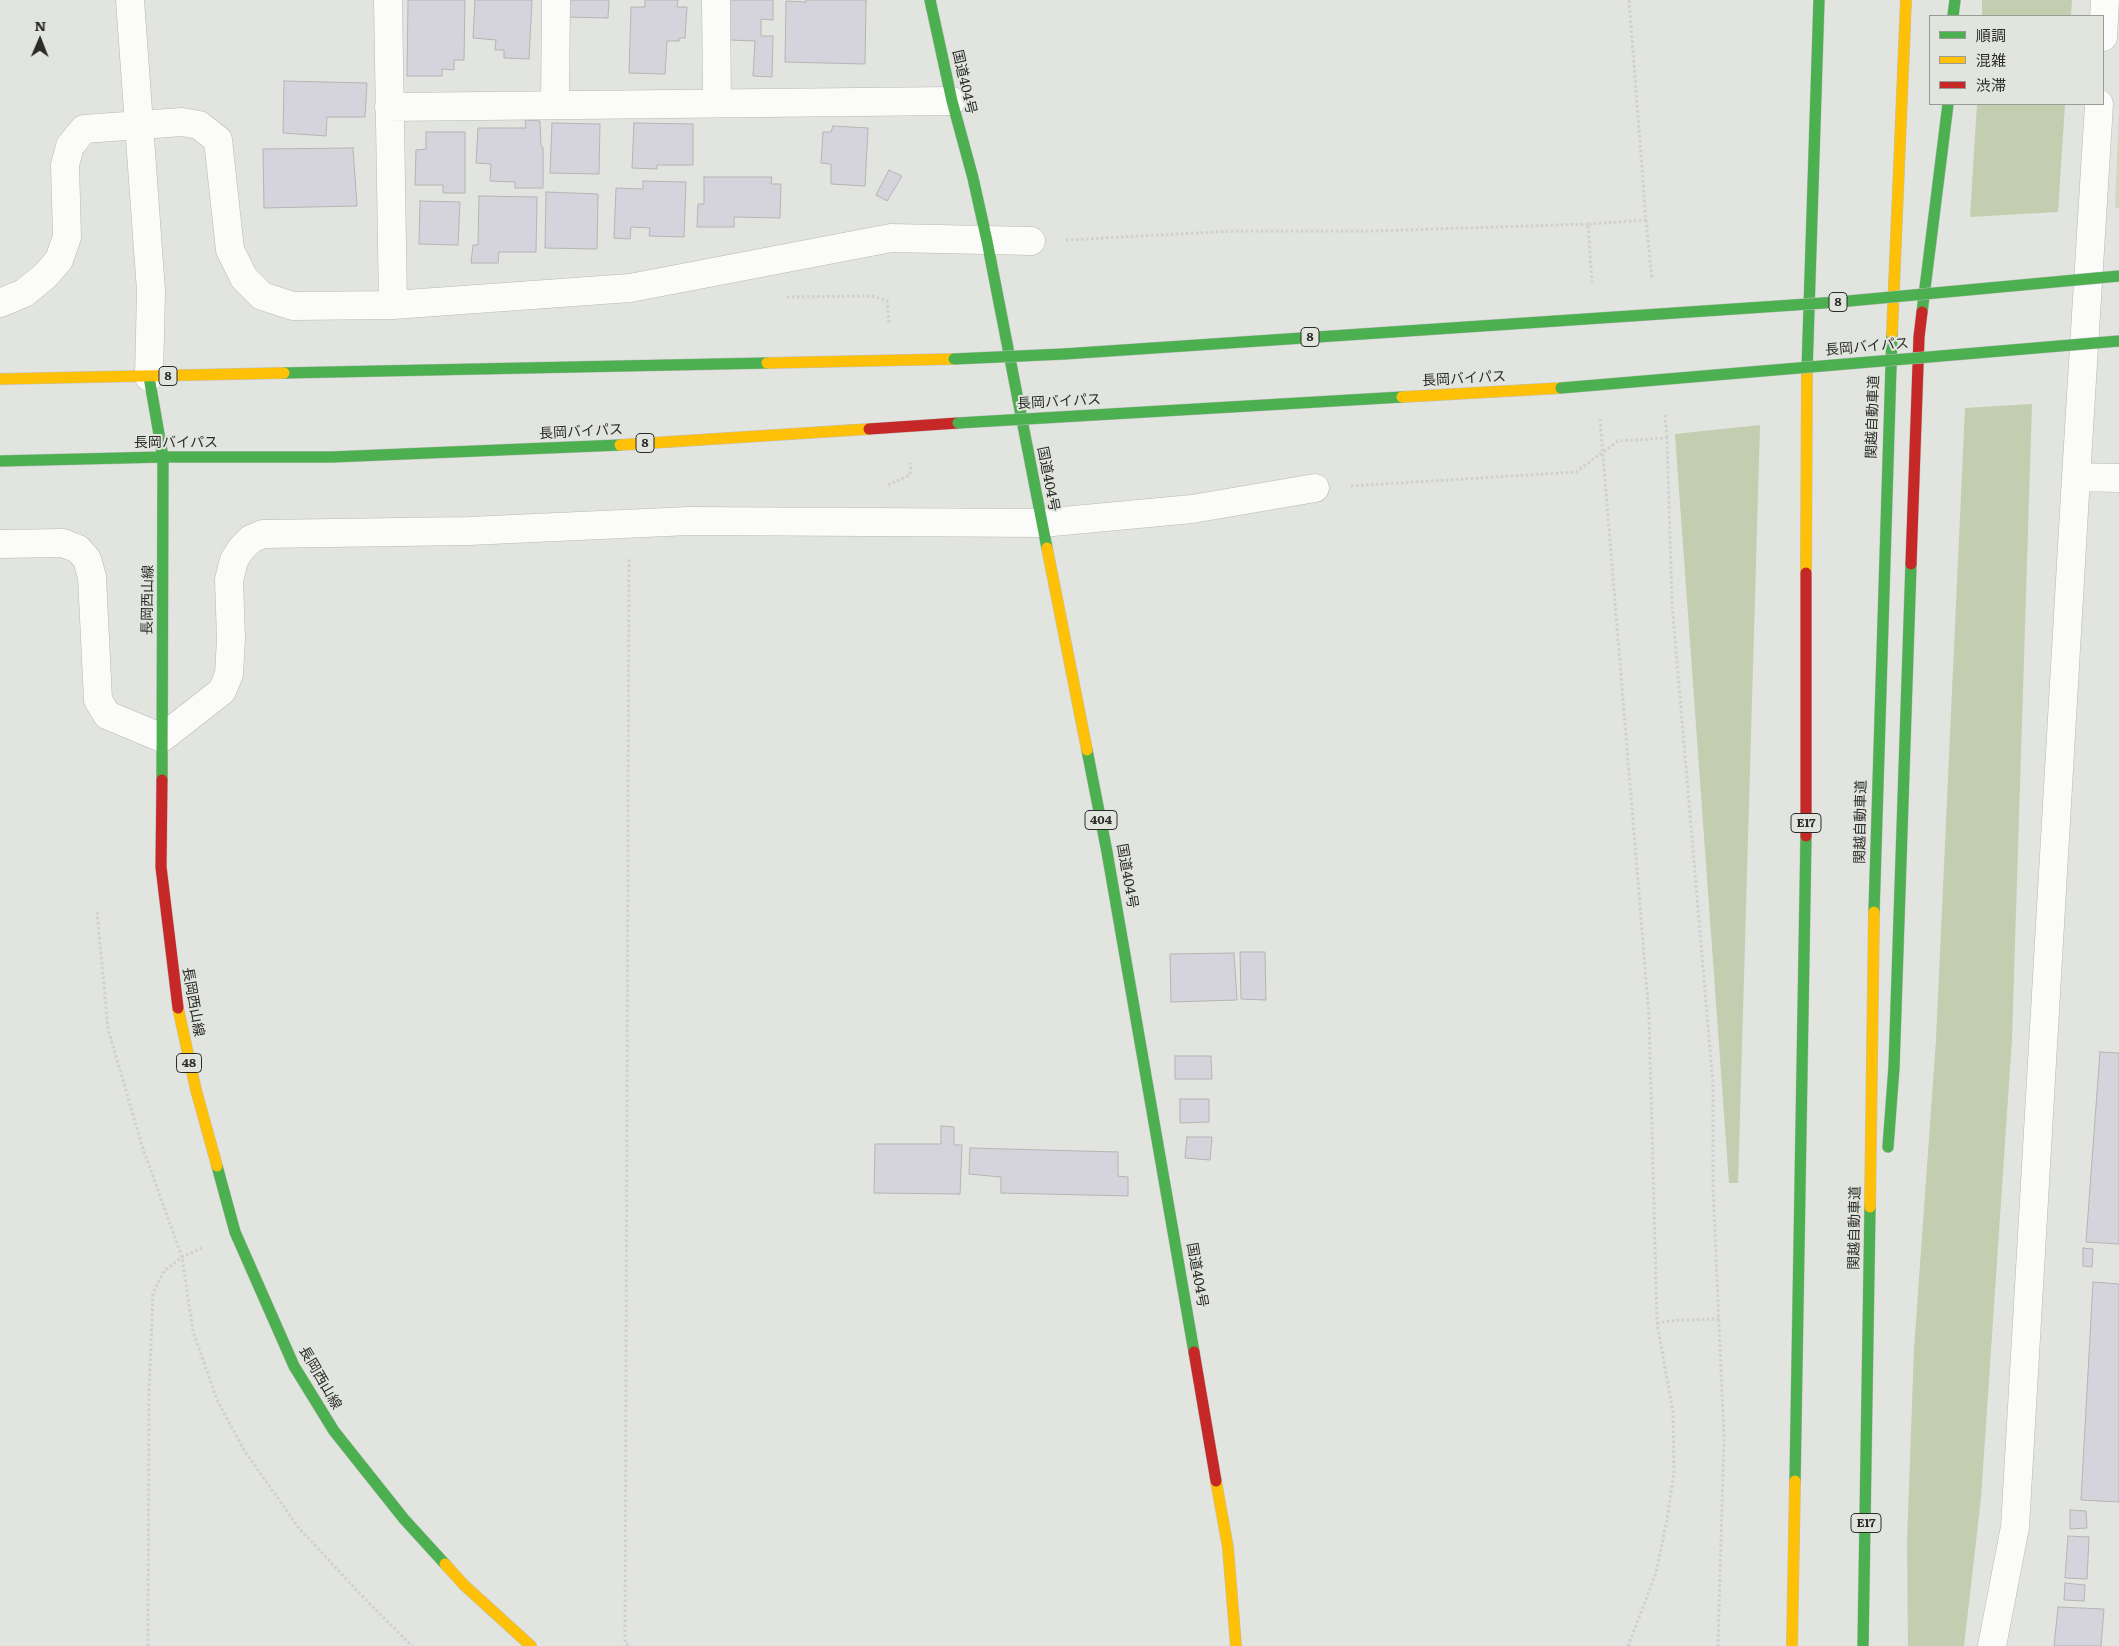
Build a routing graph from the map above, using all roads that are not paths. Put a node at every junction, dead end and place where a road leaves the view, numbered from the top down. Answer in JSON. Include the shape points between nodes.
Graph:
{"nodes":[{"id":1,"x":130,"y":0,"type":"edge"},
{"id":2,"x":388,"y":0,"type":"edge"},
{"id":3,"x":556,"y":0,"type":"edge"},
{"id":4,"x":716,"y":0,"type":"edge"},
{"id":5,"x":930,"y":0,"type":"edge"},
{"id":6,"x":1819,"y":0,"type":"edge"},
{"id":7,"x":1906,"y":0,"type":"edge"},
{"id":8,"x":1955,"y":0,"type":"edge"},
{"id":9,"x":2105,"y":0,"type":"edge"},
{"id":10,"x":1953,"y":15,"type":"edge"},
{"id":11,"x":2104,"y":18,"type":"edge"},
{"id":12,"x":952,"y":101,"type":"junction"},
{"id":13,"x":717,"y":103,"type":"junction"},
{"id":14,"x":555,"y":105,"type":"junction"},
{"id":15,"x":1948,"y":105,"type":"edge"},
{"id":16,"x":2099,"y":105,"type":"edge"},
{"id":17,"x":389,"y":107,"type":"junction"},
{"id":18,"x":140,"y":126,"type":"junction"},
{"id":19,"x":987,"y":241,"type":"junction"},
{"id":20,"x":1031,"y":241,"type":"road end"},
{"id":21,"x":2119,"y":276,"type":"edge"},
{"id":22,"x":0,"y":302,"type":"edge"},
{"id":23,"x":393,"y":305,"type":"junction"},
{"id":24,"x":2119,"y":341,"type":"edge"},
{"id":25,"x":149,"y":376,"type":"junction"},
{"id":26,"x":0,"y":379,"type":"edge"},
{"id":27,"x":163,"y":457,"type":"junction"},
{"id":28,"x":0,"y":461,"type":"edge"},
{"id":29,"x":2076,"y":478,"type":"junction"},
{"id":30,"x":2119,"y":478,"type":"edge"},
{"id":31,"x":1315,"y":488,"type":"road end"},
{"id":32,"x":1042,"y":522,"type":"junction"},
{"id":33,"x":0,"y":544,"type":"edge"},
{"id":34,"x":162,"y":738,"type":"junction"},
{"id":35,"x":1888,"y":1156,"type":"dead end"},
{"id":36,"x":1881,"y":1234,"type":"dead end"},
{"id":37,"x":1868,"y":1400,"type":"junction"},
{"id":38,"x":531,"y":1646,"type":"edge"},
{"id":39,"x":1236,"y":1646,"type":"edge"},
{"id":40,"x":1792,"y":1646,"type":"edge"},
{"id":41,"x":1863,"y":1646,"type":"edge"},
{"id":42,"x":1992,"y":1646,"type":"edge"}],
"edges":[{"from":1,"to":18,"type":"street"},
{"from":2,"to":17,"type":"street"},
{"from":3,"to":14,"type":"street"},
{"from":4,"to":13,"type":"street"},
{"from":5,"to":12,"type":"main road","name":"国道404号","number":"404"},
{"from":6,"to":40,"type":"main road","number":"E17","via":[[1806,418],[1806,847]]},
{"from":7,"to":37,"type":"main road","name":"関越自動車道","number":"E17","via":[[1875,831]]},
{"from":8,"to":10,"type":"main road"},
{"from":9,"to":11,"type":"street"},
{"from":12,"to":13,"type":"street"},
{"from":12,"to":19,"type":"main road","name":"国道404号","number":"404"},
{"from":13,"to":14,"type":"street"},
{"from":14,"to":17,"type":"street"},
{"from":15,"to":35,"type":"main road","via":[[1919,337],[1894,1068]]},
{"from":16,"to":29,"type":"street"},
{"from":17,"to":23,"type":"street"},
{"from":18,"to":22,"type":"street","via":[[84,129],[70,146],[65,165],[67,237],[59,260],[24,293]]},
{"from":18,"to":23,"type":"street","via":[[182,122],[199,125],[218,140],[230,250],[244,278],[262,296],[293,306]]},
{"from":18,"to":25,"type":"street","via":[[151,291]]},
{"from":19,"to":20,"type":"street"},
{"from":19,"to":23,"type":"street","via":[[891,238],[630,288]]},
{"from":19,"to":32,"type":"main road","name":"国道404号","number":"404"},
{"from":21,"to":25,"type":"main road","number":"8","bridge":true,"via":[[1838,302],[1064,354],[893,362]]},
{"from":24,"to":27,"type":"main road","name":"長岡バイパス","number":"8","bridge":true,"via":[[1561,388],[609,446],[332,458]]},
{"from":25,"to":26,"type":"main road","number":"8"},
{"from":25,"to":27,"type":"main road","name":"長岡西山線","number":"48"},
{"from":27,"to":28,"type":"main road","name":"長岡バイパス","number":"8"},
{"from":27,"to":34,"type":"main road","name":"長岡西山線","number":"48"},
{"from":29,"to":30,"type":"street"},
{"from":29,"to":42,"type":"street","via":[[2015,1528]]},
{"from":31,"to":32,"type":"street","via":[[1192,509]]},
{"from":32,"to":34,"type":"street","via":[[689,521],[469,531],[263,534],[251,539],[241,549],[228,580],[230,648],[228,674],[222,691]]},
{"from":32,"to":39,"type":"main road","name":"国道404号","number":"404","via":[[1107,852],[1164,1174],[1228,1548]]},
{"from":33,"to":34,"type":"street","via":[[63,543],[78,549],[87,559],[92,577],[98,700],[107,715]]},
{"from":34,"to":38,"type":"main road","name":"長岡西山線","number":"48","via":[[161,867],[179,1020],[235,1232],[294,1366],[334,1431],[404,1519],[464,1585]]},
{"from":36,"to":37,"type":"main road"},
{"from":37,"to":41,"type":"main road","name":"関越自動車道","number":"E17"}]}
